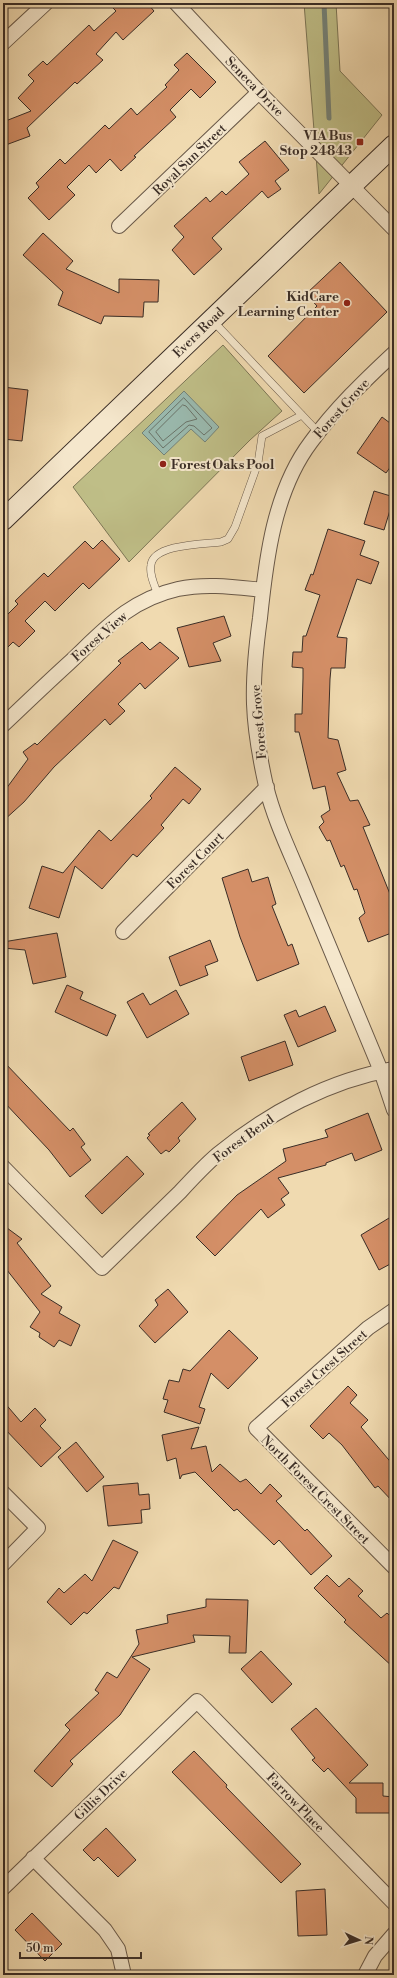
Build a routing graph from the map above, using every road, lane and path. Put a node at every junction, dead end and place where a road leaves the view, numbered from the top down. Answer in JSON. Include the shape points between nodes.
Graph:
{"nodes":[{"id":1,"x":46,"y":3,"type":"edge"},
{"id":2,"x":176,"y":3,"type":"edge"},
{"id":3,"x":3,"y":43,"type":"edge"},
{"id":4,"x":259,"y":92,"type":"junction"},
{"id":5,"x":394,"y":145,"type":"edge"},
{"id":6,"x":352,"y":185,"type":"junction"},
{"id":7,"x":119,"y":226,"type":"dead end"},
{"id":8,"x":394,"y":229,"type":"edge"},
{"id":9,"x":212,"y":319,"type":"junction"},
{"id":10,"x":394,"y":353,"type":"edge"},
{"id":11,"x":302,"y":415,"type":"junction"},
{"id":12,"x":319,"y":433,"type":"junction"},
{"id":13,"x":3,"y":520,"type":"edge"},
{"id":14,"x":263,"y":590,"type":"junction"},
{"id":15,"x":158,"y":595,"type":"junction"},
{"id":16,"x":3,"y":725,"type":"edge"},
{"id":17,"x":267,"y":787,"type":"junction"},
{"id":18,"x":123,"y":932,"type":"dead end"},
{"id":19,"x":387,"y":1070,"type":"edge"},
{"id":20,"x":394,"y":1110,"type":"edge"},
{"id":21,"x":3,"y":1167,"type":"edge"},
{"id":22,"x":394,"y":1310,"type":"edge"},
{"id":23,"x":256,"y":1428,"type":"joint"},
{"id":24,"x":3,"y":1493,"type":"edge"},
{"id":25,"x":3,"y":1564,"type":"edge"},
{"id":26,"x":394,"y":1567,"type":"edge"},
{"id":27,"x":197,"y":1701,"type":"joint"},
{"id":28,"x":34,"y":1858,"type":"junction"},
{"id":29,"x":3,"y":1888,"type":"edge"},
{"id":30,"x":394,"y":1903,"type":"edge"},
{"id":31,"x":394,"y":1934,"type":"edge"},
{"id":32,"x":124,"y":1975,"type":"edge"},
{"id":33,"x":365,"y":1975,"type":"edge"}],
"edges":[{"from":1,"to":3,"type":"street"},
{"from":2,"to":4,"type":"street","name":"Seneca Drive"},
{"from":4,"to":6,"type":"street","name":"Seneca Drive"},
{"from":4,"to":7,"type":"street","name":"Royal Sun Street"},
{"from":5,"to":6,"type":"main road","name":"Evers Road"},
{"from":6,"to":8,"type":"street","name":"Seneca Drive"},
{"from":6,"to":9,"type":"main road","name":"Evers Road"},
{"from":9,"to":11,"type":"lane"},
{"from":9,"to":13,"type":"main road","name":"Evers Road"},
{"from":10,"to":12,"type":"street","name":"Forest Grove","via":[[347,397]]},
{"from":11,"to":12,"type":"lane"},
{"from":11,"to":15,"type":"lane","via":[[262,436],[258,463],[235,527],[228,539],[172,548],[157,554],[151,563],[151,572]]},
{"from":12,"to":14,"type":"street","name":"Forest Grove","via":[[296,467],[284,493],[275,520]]},
{"from":14,"to":15,"type":"street","name":"Forest View","via":[[212,586],[179,589]]},
{"from":14,"to":17,"type":"street","name":"Forest Grove","via":[[254,664],[254,705],[258,745]]},
{"from":15,"to":16,"type":"street","name":"Forest View","via":[[118,616]]},
{"from":17,"to":18,"type":"street","name":"Forest Court"},
{"from":17,"to":19,"type":"street","name":"Forest Grove","via":[[274,813]]},
{"from":19,"to":20,"type":"street","name":"Forest Grove"},
{"from":19,"to":21,"type":"street","name":"Forest Bend","via":[[329,1088],[290,1106],[253,1128],[218,1154],[102,1268]]},
{"from":22,"to":23,"type":"street","name":"Forest Crest Street","via":[[368,1328]]},
{"from":23,"to":26,"type":"street","name":"North Forest Crest Street"},
{"from":24,"to":25,"type":"street","via":[[38,1528]]},
{"from":27,"to":28,"type":"street","name":"Gillis Drive"},
{"from":27,"to":30,"type":"street","name":"Farrow Place"},
{"from":28,"to":29,"type":"street","name":"Gillis Drive"},
{"from":28,"to":32,"type":"street","via":[[105,1930],[118,1949]]},
{"from":31,"to":33,"type":"street","via":[[375,1956]]}]}
